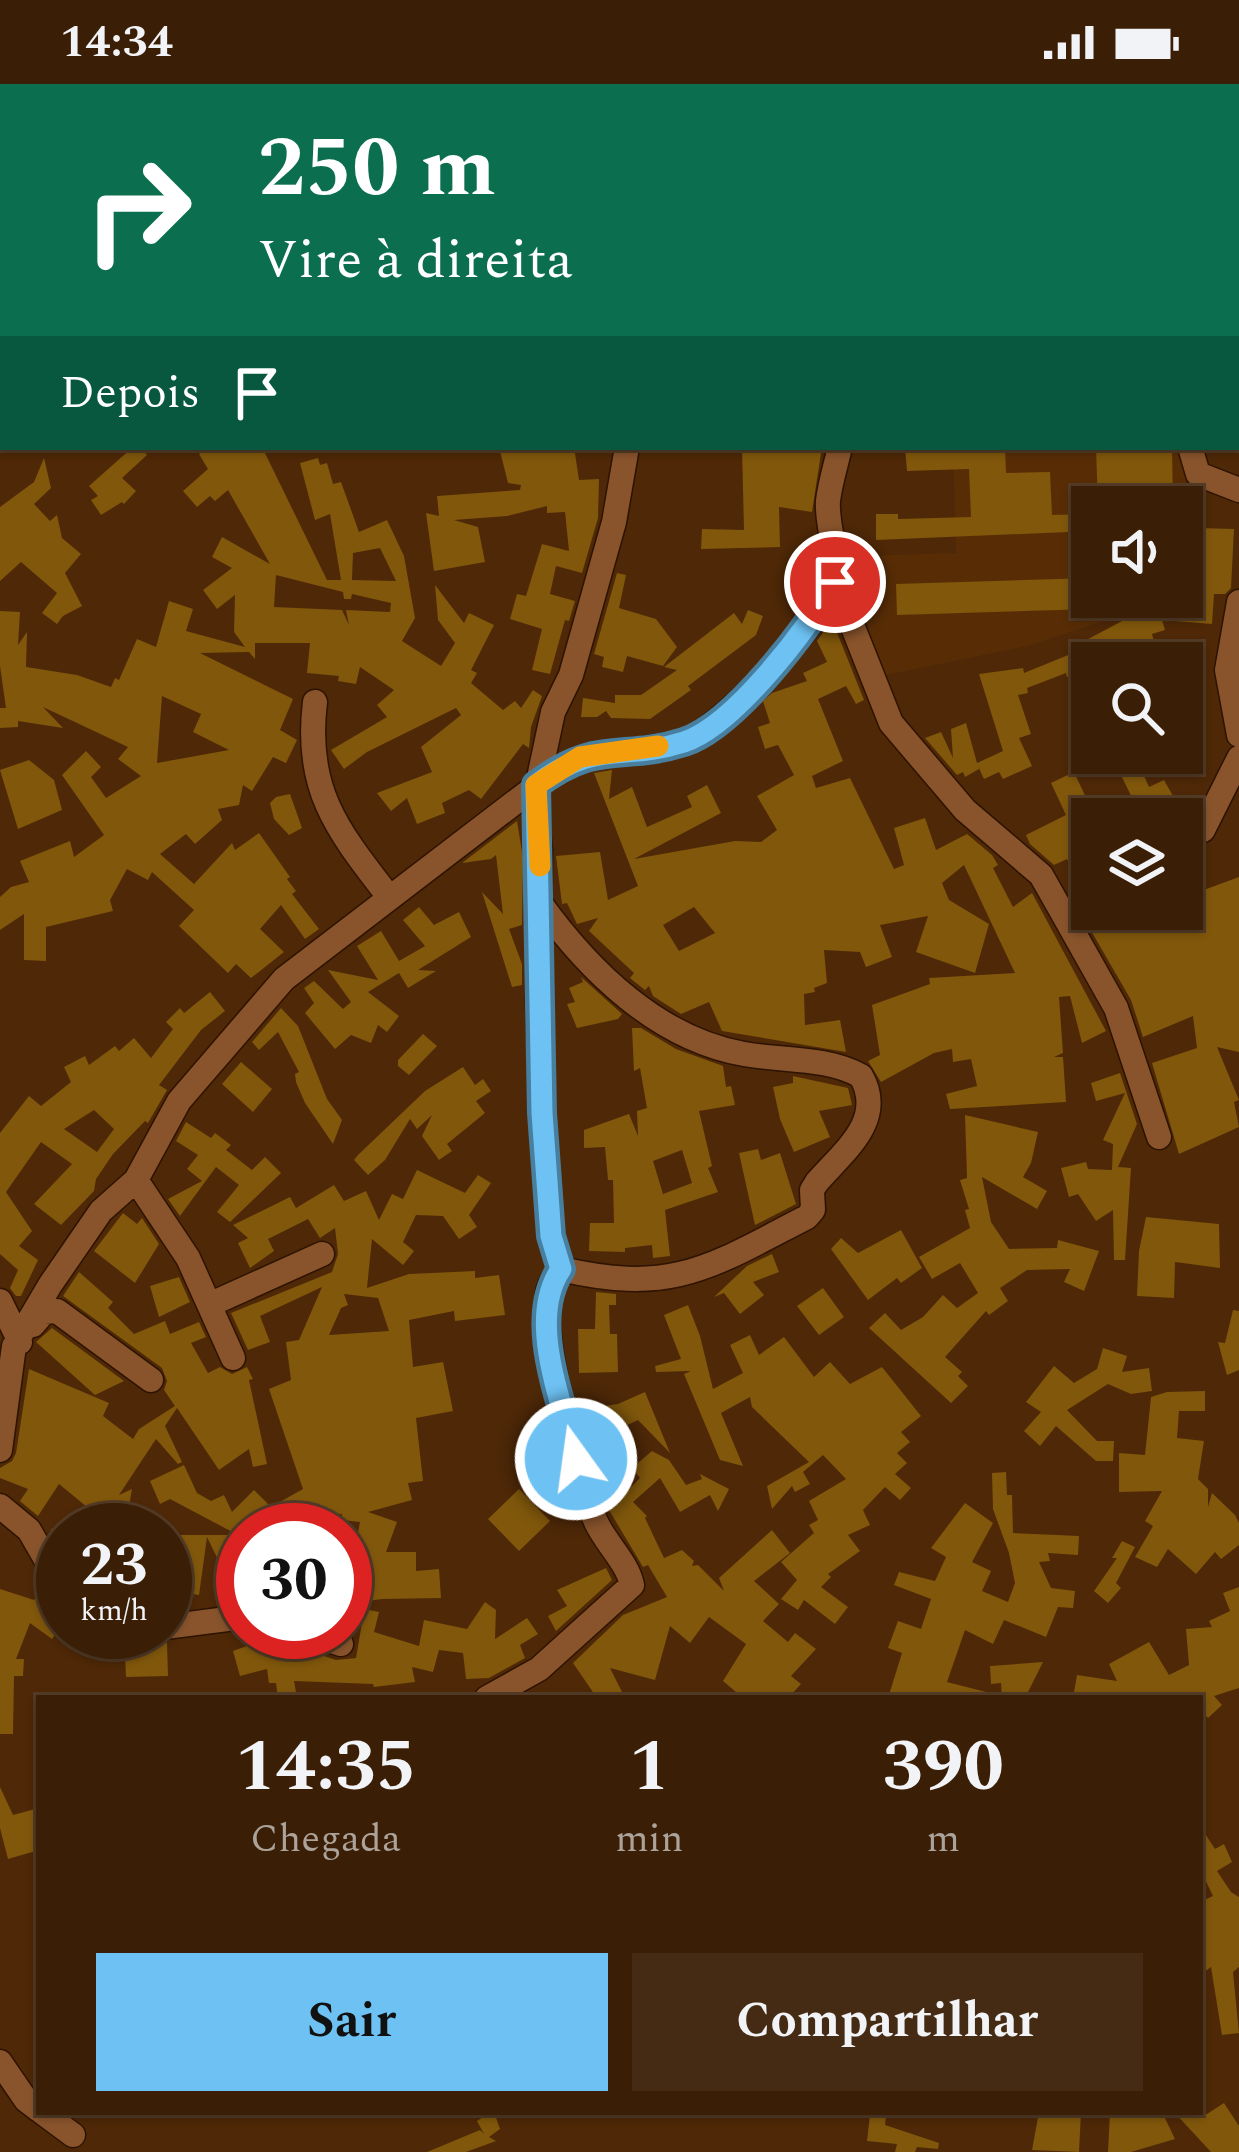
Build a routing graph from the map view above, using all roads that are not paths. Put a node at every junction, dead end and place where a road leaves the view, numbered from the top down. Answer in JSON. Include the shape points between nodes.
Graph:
{"nodes":[{"id":1,"x":626,"y":450,"type":"edge"},
{"id":2,"x":839,"y":450,"type":"edge"},
{"id":3,"x":1191,"y":450,"type":"edge"},
{"id":4,"x":1239,"y":490,"type":"edge"},
{"id":5,"x":835,"y":582,"type":"junction"},
{"id":6,"x":1239,"y":602,"type":"edge"},
{"id":7,"x":315,"y":702,"type":"dead end"},
{"id":8,"x":1239,"y":735,"type":"edge"},
{"id":9,"x":1239,"y":758,"type":"edge"},
{"id":10,"x":536,"y":785,"type":"junction"},
{"id":11,"x":1203,"y":830,"type":"dead end"},
{"id":12,"x":389,"y":897,"type":"junction"},
{"id":13,"x":541,"y":903,"type":"junction"},
{"id":14,"x":1159,"y":1138,"type":"dead end"},
{"id":15,"x":136,"y":1180,"type":"junction"},
{"id":16,"x":322,"y":1254,"type":"dead end"},
{"id":17,"x":561,"y":1269,"type":"junction"},
{"id":18,"x":0,"y":1301,"type":"edge"},
{"id":19,"x":211,"y":1304,"type":"junction"},
{"id":20,"x":17,"y":1349,"type":"junction"},
{"id":21,"x":232,"y":1358,"type":"dead end"},
{"id":22,"x":151,"y":1380,"type":"dead end"},
{"id":23,"x":1,"y":1443,"type":"edge"},
{"id":24,"x":0,"y":1506,"type":"edge"},
{"id":25,"x":36,"y":1542,"type":"edge"},
{"id":26,"x":492,"y":1695,"type":"edge"},
{"id":27,"x":0,"y":2062,"type":"edge"},
{"id":28,"x":36,"y":2108,"type":"edge"},
{"id":29,"x":46,"y":2115,"type":"edge"},
{"id":30,"x":73,"y":2135,"type":"dead end"}],
"edges":[{"from":1,"to":10,"type":"street","via":[[614,522]]},
{"from":2,"to":5,"type":"street","via":[[828,503]]},
{"from":3,"to":4,"type":"street","via":[[1198,474]]},
{"from":5,"to":10,"type":"street","via":[[771,669],[707,730],[684,742],[580,757]]},
{"from":5,"to":14,"type":"street","via":[[891,723],[965,810],[1052,893],[1116,1008]]},
{"from":6,"to":8,"type":"street","via":[[1227,670]]},
{"from":7,"to":12,"type":"street","via":[[312,743],[331,817]]},
{"from":9,"to":11,"type":"street"},
{"from":10,"to":12,"type":"street"},
{"from":10,"to":13,"type":"street"},
{"from":12,"to":15,"type":"street","via":[[284,979],[179,1101]]},
{"from":13,"to":17,"type":"street","via":[[542,1113]]},
{"from":13,"to":17,"type":"street","via":[[642,1011],[719,1049],[837,1064],[861,1076],[869,1098],[866,1124],[817,1182],[807,1217],[728,1258],[667,1277],[630,1281]]},
{"from":15,"to":19,"type":"street"},
{"from":15,"to":20,"type":"street","via":[[101,1211]]},
{"from":16,"to":19,"type":"street"},
{"from":17,"to":26,"type":"street","via":[[548,1287],[556,1378],[585,1495],[632,1585],[539,1669]]},
{"from":18,"to":20,"type":"street"},
{"from":19,"to":21,"type":"street"},
{"from":20,"to":22,"type":"street","via":[[38,1316],[57,1311]]},
{"from":20,"to":23,"type":"street"},
{"from":24,"to":25,"type":"street"},
{"from":27,"to":28,"type":"street"},
{"from":29,"to":30,"type":"street"}]}
